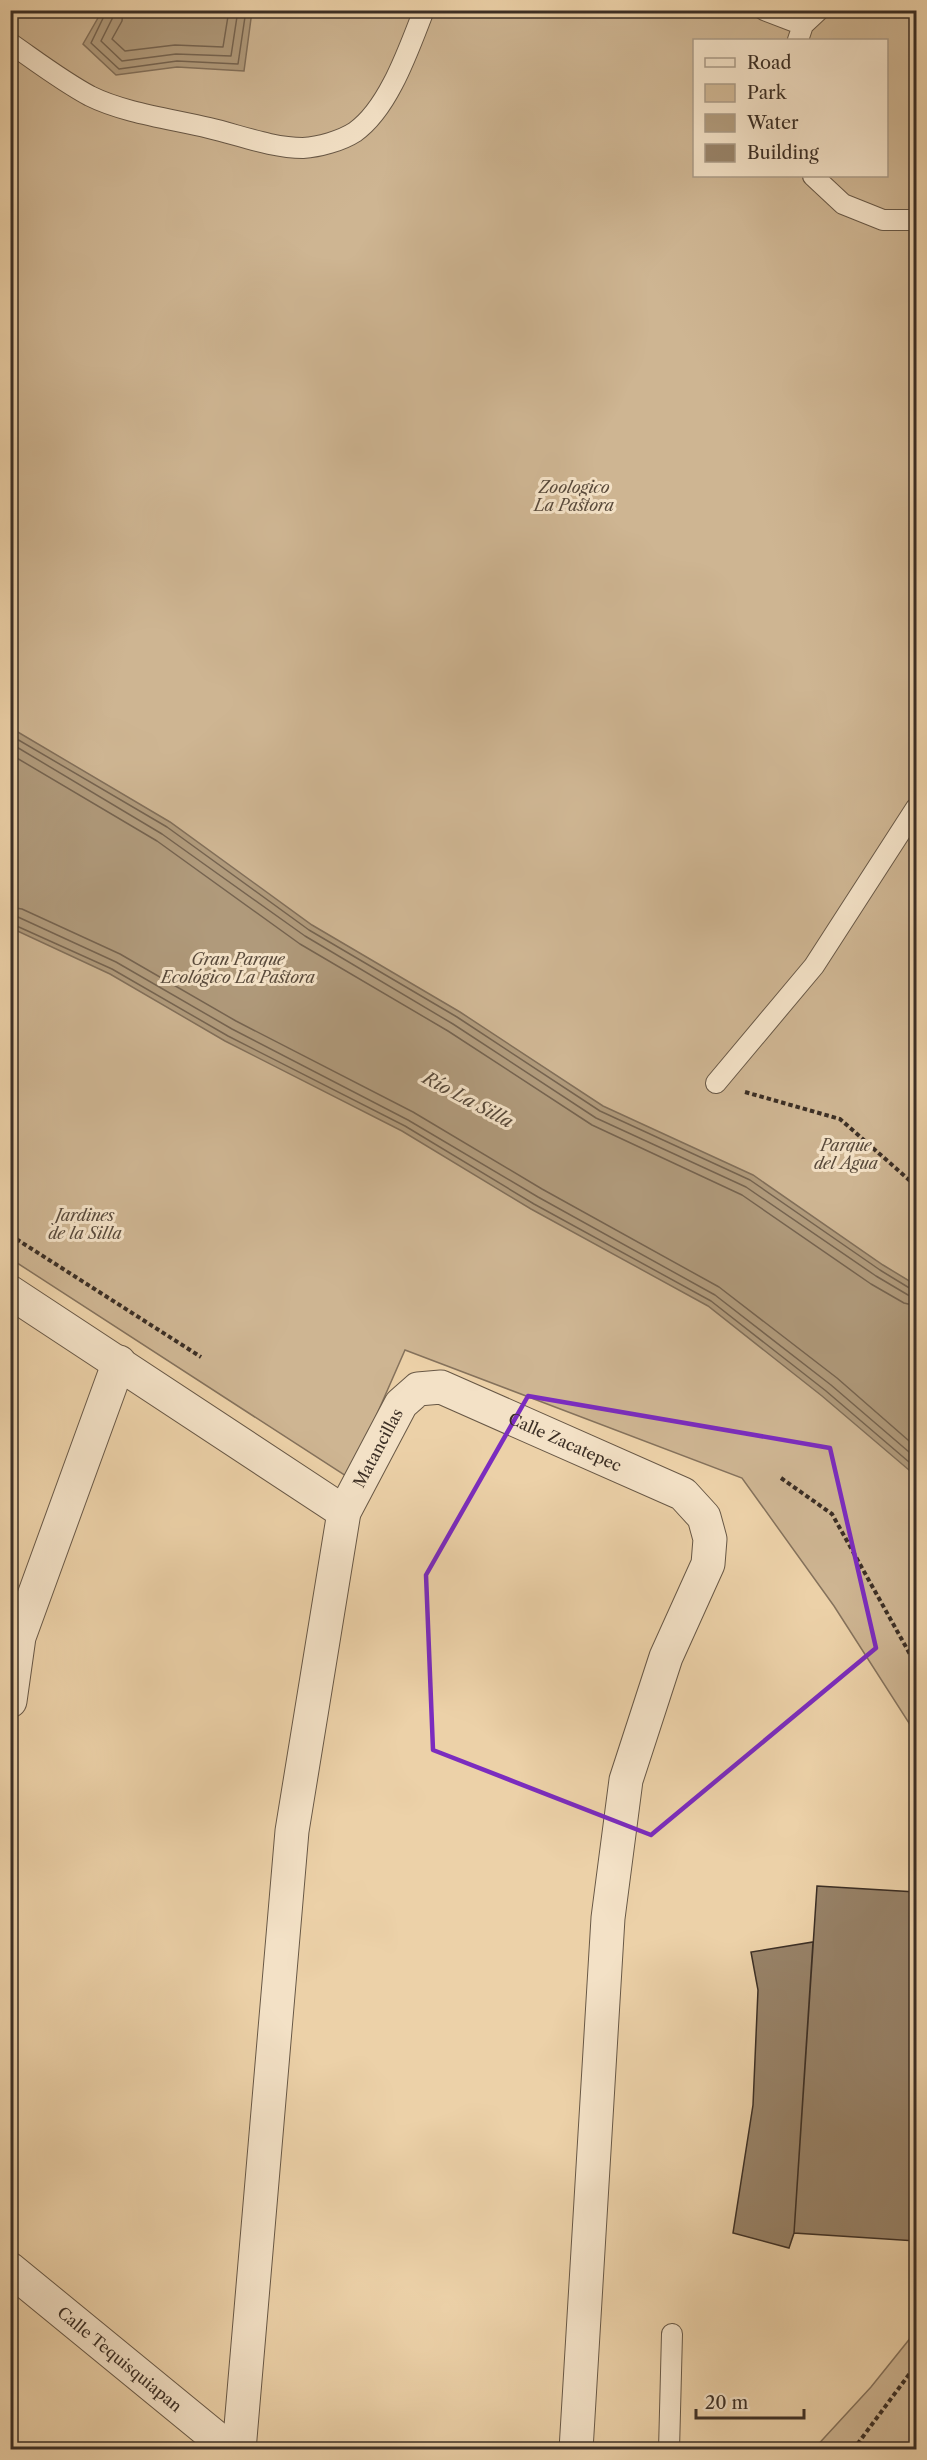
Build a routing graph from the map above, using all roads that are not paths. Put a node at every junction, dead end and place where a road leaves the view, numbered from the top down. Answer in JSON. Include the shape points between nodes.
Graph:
{"nodes":[{"id":1,"x":424,"y":10,"type":"edge"},
{"id":2,"x":764,"y":10,"type":"edge"},
{"id":3,"x":819,"y":10,"type":"edge"},
{"id":4,"x":800,"y":33,"type":"edge"},
{"id":5,"x":10,"y":43,"type":"edge"},
{"id":6,"x":814,"y":177,"type":"edge"},
{"id":7,"x":916,"y":220,"type":"edge"},
{"id":8,"x":916,"y":808,"type":"edge"},
{"id":9,"x":716,"y":1083,"type":"road end"},
{"id":10,"x":10,"y":1292,"type":"edge"},
{"id":11,"x":119,"y":1362,"type":"junction"},
{"id":12,"x":418,"y":1389,"type":"joint"},
{"id":13,"x":345,"y":1512,"type":"junction"},
{"id":14,"x":15,"y":1634,"type":"edge"},
{"id":15,"x":10,"y":1701,"type":"edge"},
{"id":16,"x":10,"y":2270,"type":"edge"},
{"id":17,"x":672,"y":2334,"type":"dead end"},
{"id":18,"x":231,"y":2450,"type":"edge"},
{"id":19,"x":239,"y":2450,"type":"edge"},
{"id":20,"x":576,"y":2450,"type":"edge"},
{"id":21,"x":669,"y":2450,"type":"edge"}],
"edges":[{"from":1,"to":5,"type":"lane","via":[[401,69],[379,106],[355,131],[333,142],[303,148],[92,97]]},
{"from":2,"to":4,"type":"lane"},
{"from":3,"to":4,"type":"lane"},
{"from":6,"to":7,"type":"lane","via":[[843,204],[883,220]]},
{"from":8,"to":9,"type":"lane","via":[[814,966]]},
{"from":10,"to":11,"type":"street"},
{"from":11,"to":13,"type":"street"},
{"from":11,"to":14,"type":"street"},
{"from":12,"to":13,"type":"street","name":"Matancillas","via":[[401,1404]]},
{"from":12,"to":20,"type":"street","name":"Calle Zacatepec","via":[[441,1386],[683,1494],[704,1517],[710,1539],[708,1564],[666,1657],[626,1780],[608,1917]]},
{"from":13,"to":19,"type":"street","name":"Matancillas","via":[[292,1831]]},
{"from":14,"to":15,"type":"street"},
{"from":16,"to":18,"type":"street","name":"Calle Tequisquiapan"},
{"from":17,"to":21,"type":"lane"}]}
